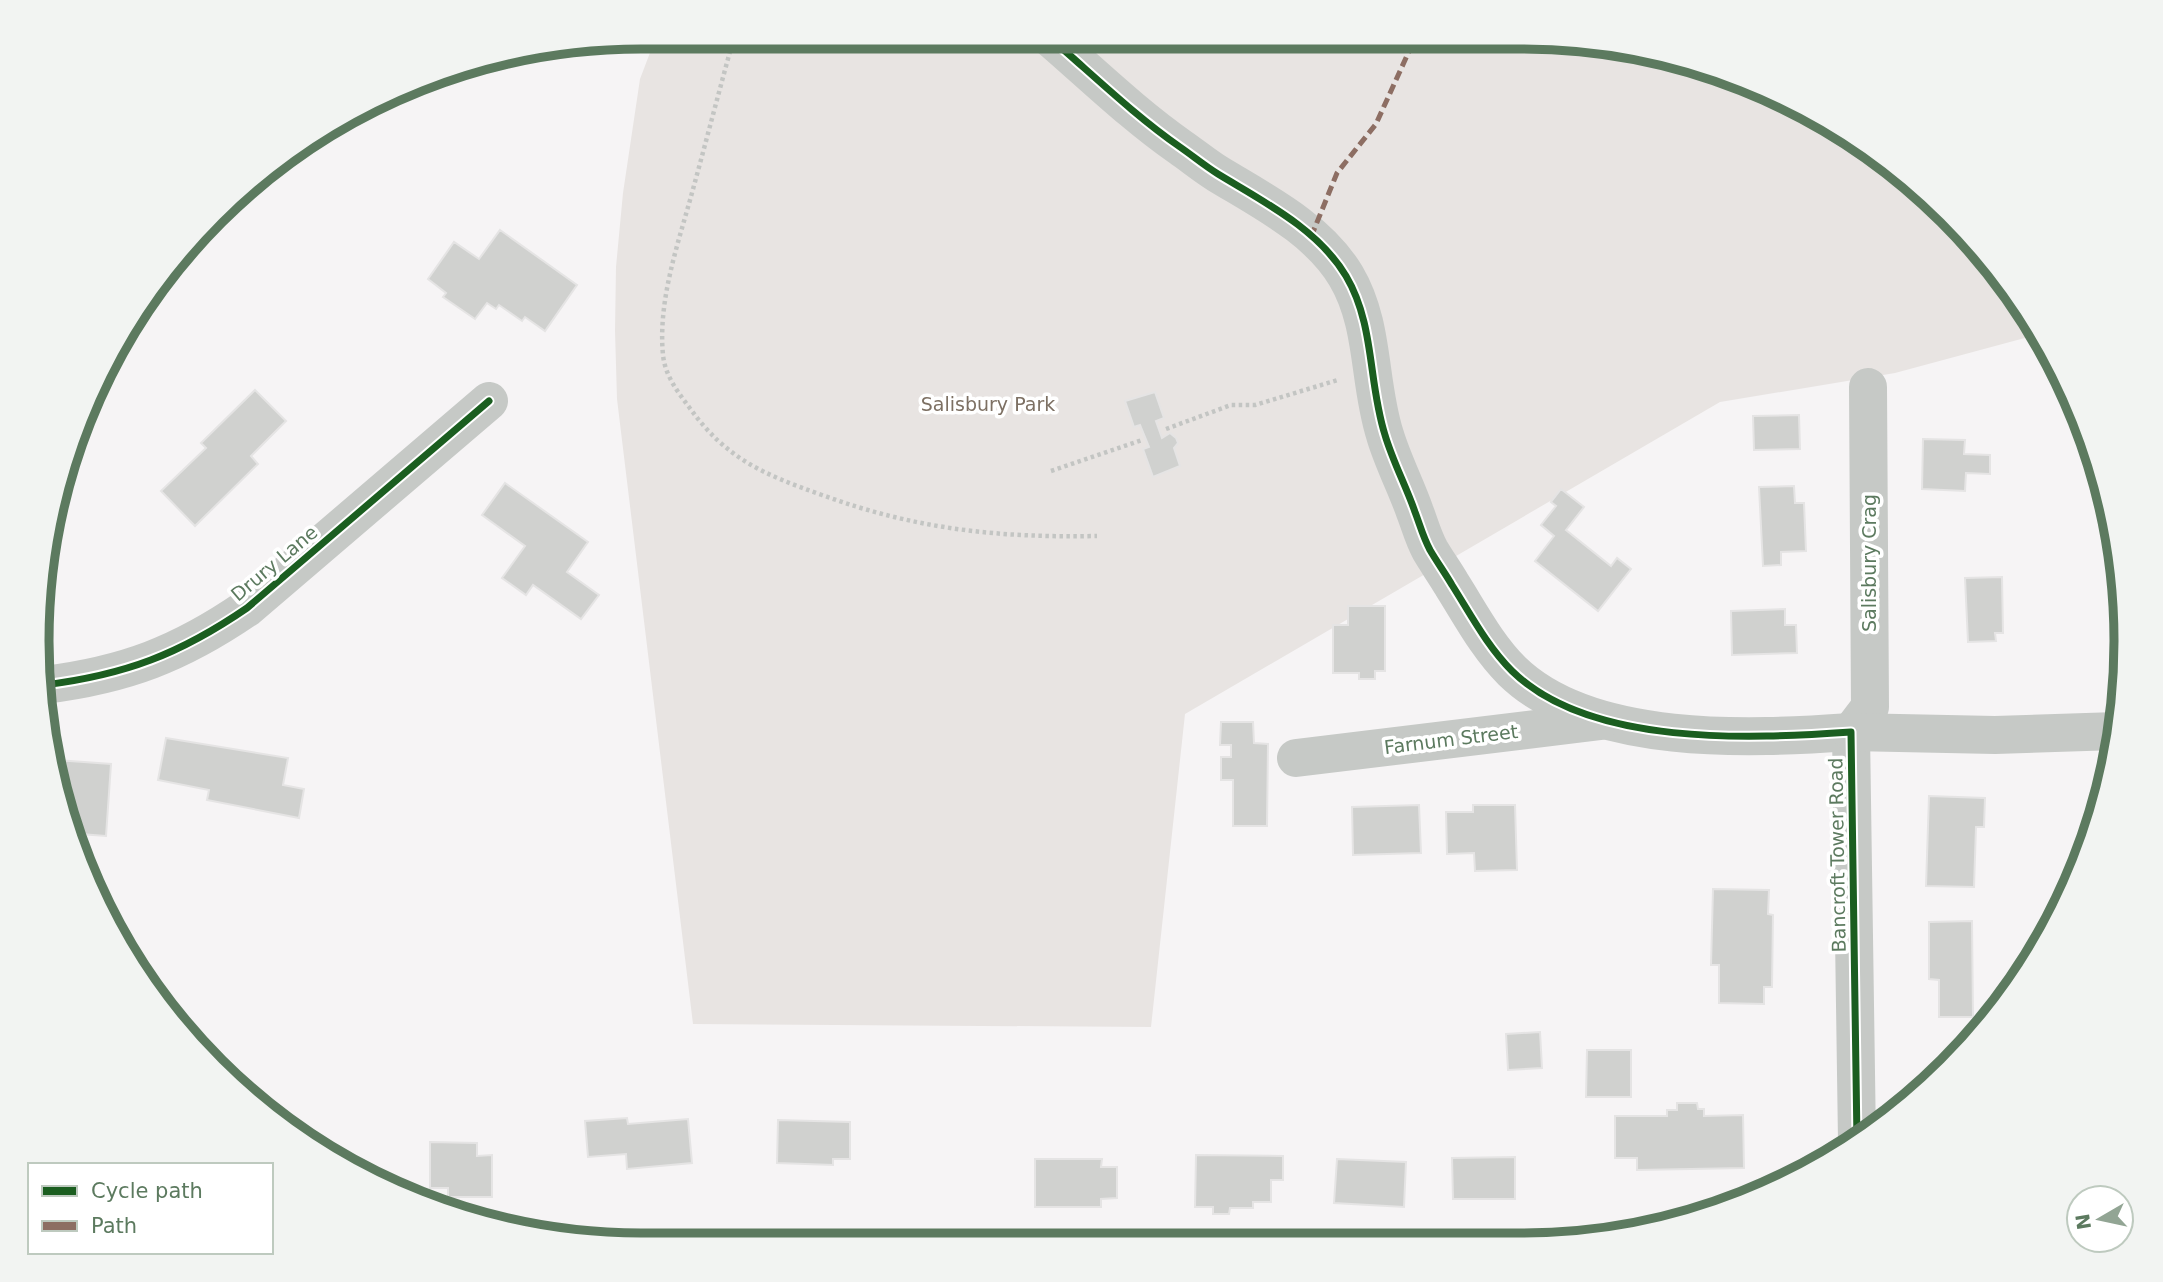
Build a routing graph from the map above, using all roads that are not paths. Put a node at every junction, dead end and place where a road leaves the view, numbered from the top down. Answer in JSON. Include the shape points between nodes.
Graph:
{"nodes":[{"id":1,"x":1063,"y":49,"type":"edge"},
{"id":2,"x":1868,"y":387,"type":"dead end"},
{"id":3,"x":489,"y":401,"type":"dead end"},
{"id":4,"x":50,"y":684,"type":"edge"},
{"id":5,"x":1606,"y":720,"type":"junction"},
{"id":6,"x":2107,"y":731,"type":"edge"},
{"id":7,"x":1851,"y":732,"type":"junction"},
{"id":8,"x":1296,"y":758,"type":"dead end"},
{"id":9,"x":1857,"y":1129,"type":"edge"}],
"edges":[{"from":1,"to":5,"type":"street","name":"Bancroft Tower Road","via":[[1178,146],[1284,215],[1327,251],[1361,305],[1381,424],[1420,531],[1483,637],[1529,685],[1570,708]]},
{"from":2,"to":7,"type":"street","name":"Salisbury Crag","via":[[1870,707]]},
{"from":3,"to":4,"type":"street","name":"Drury Lane","via":[[247,608],[209,634],[122,671]]},
{"from":5,"to":7,"type":"street","name":"Bancroft Tower Road","via":[[1707,735]]},
{"from":5,"to":8,"type":"street","name":"Farnum Street"},
{"from":6,"to":7,"type":"street"},
{"from":7,"to":9,"type":"street","name":"Bancroft Tower Road"}]}
